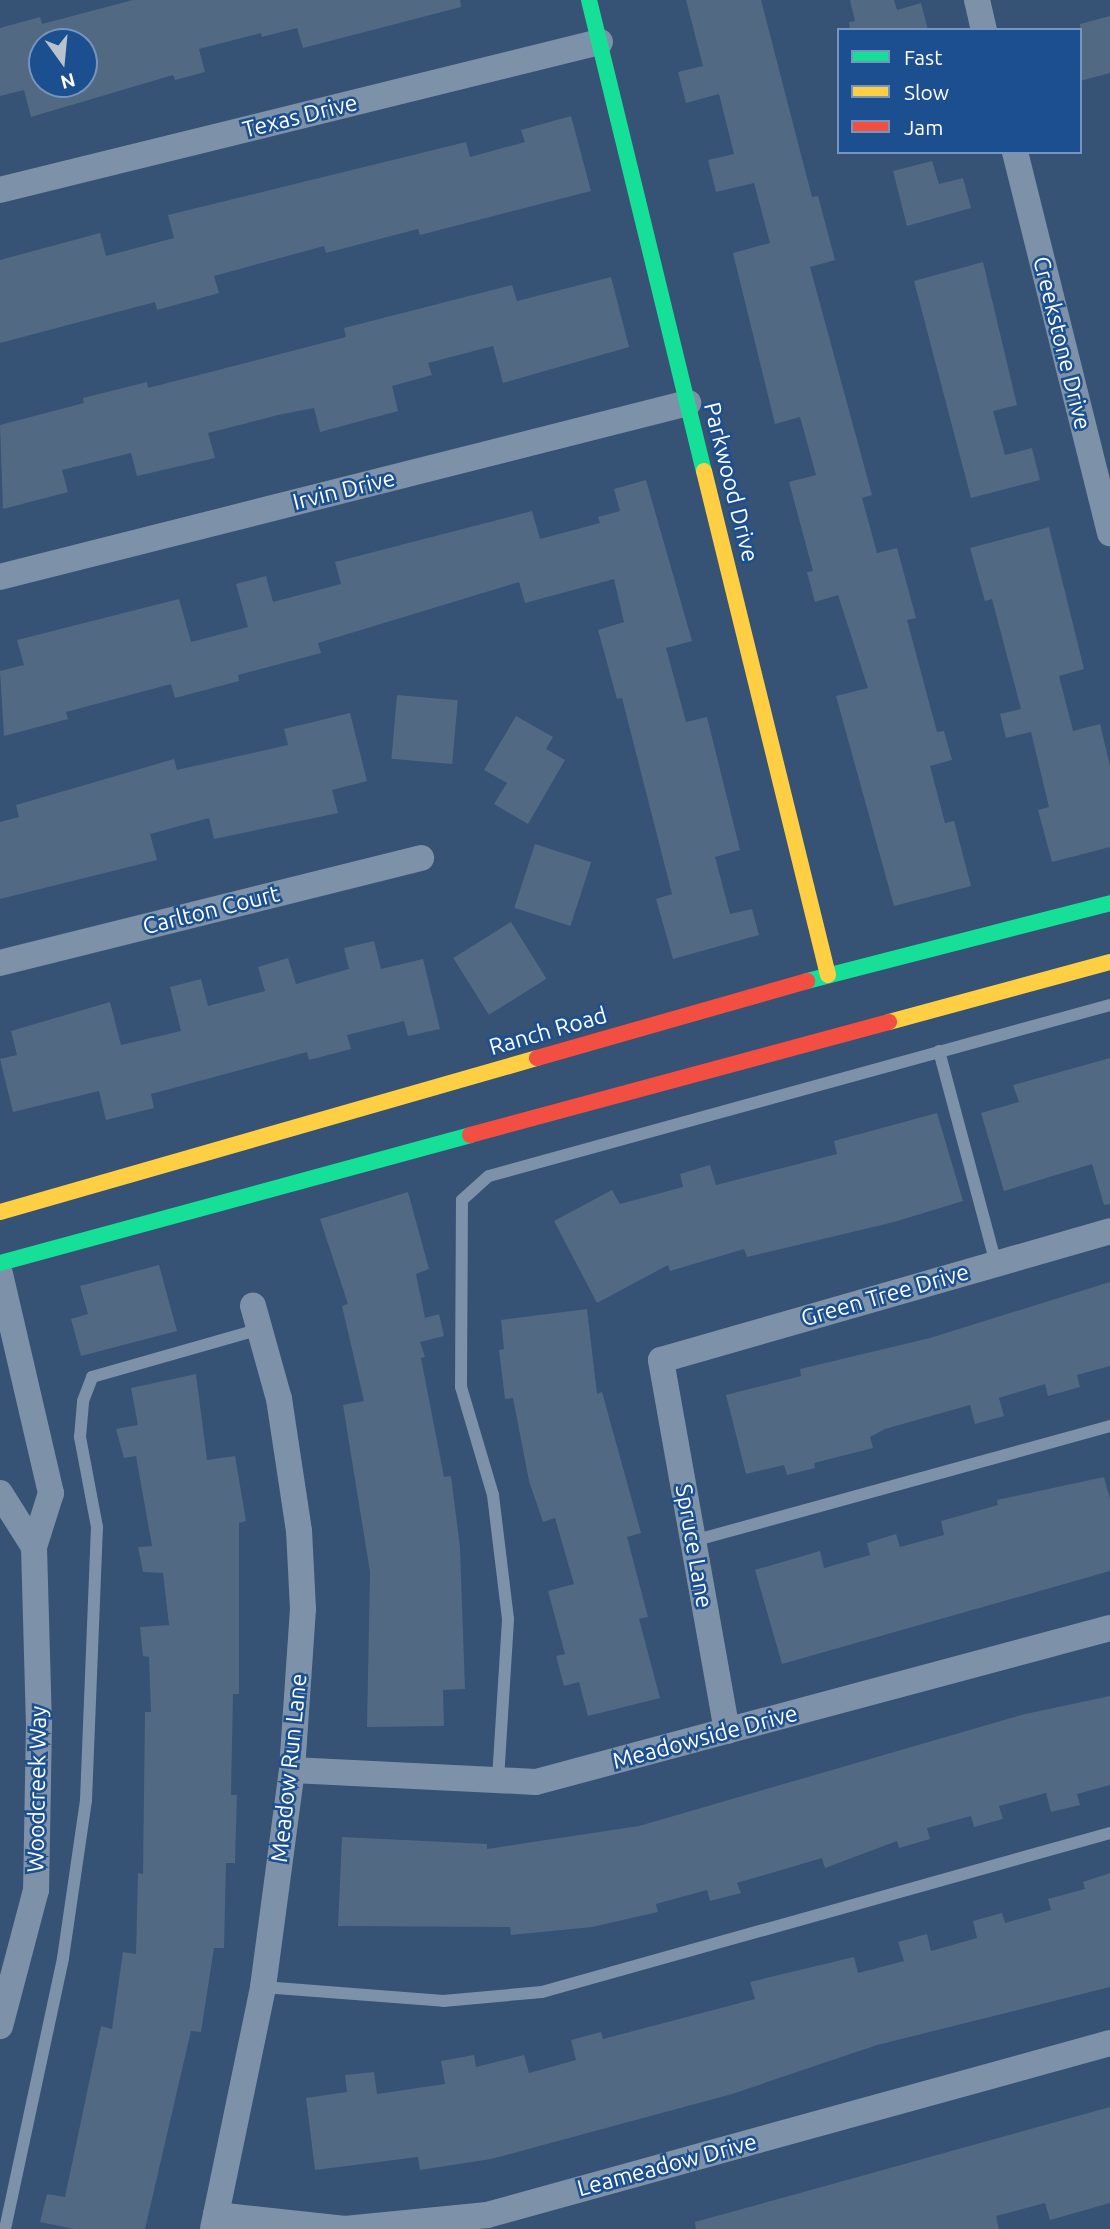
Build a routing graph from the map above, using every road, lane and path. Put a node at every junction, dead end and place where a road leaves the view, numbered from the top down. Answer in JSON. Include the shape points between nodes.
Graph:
{"nodes":[{"id":1,"x":589,"y":0,"type":"edge"},
{"id":2,"x":977,"y":0,"type":"edge"},
{"id":3,"x":984,"y":28,"type":"edge"},
{"id":4,"x":600,"y":42,"type":"junction"},
{"id":5,"x":1015,"y":154,"type":"edge"},
{"id":6,"x":0,"y":190,"type":"edge"},
{"id":7,"x":688,"y":403,"type":"junction"},
{"id":8,"x":1110,"y":533,"type":"edge"},
{"id":9,"x":0,"y":577,"type":"edge"},
{"id":10,"x":421,"y":858,"type":"dead end"},
{"id":11,"x":1110,"y":903,"type":"edge"},
{"id":12,"x":1110,"y":962,"type":"edge"},
{"id":13,"x":0,"y":963,"type":"edge"},
{"id":14,"x":828,"y":975,"type":"junction"},
{"id":15,"x":1110,"y":1005,"type":"edge"},
{"id":16,"x":939,"y":1051,"type":"junction"},
{"id":17,"x":0,"y":1212,"type":"edge"},
{"id":18,"x":1110,"y":1231,"type":"edge"},
{"id":19,"x":0,"y":1263,"type":"edge"},
{"id":20,"x":996,"y":1264,"type":"junction"},
{"id":21,"x":0,"y":1274,"type":"edge"},
{"id":22,"x":257,"y":1318,"type":"joint"},
{"id":23,"x":661,"y":1360,"type":"joint"},
{"id":24,"x":1110,"y":1426,"type":"edge"},
{"id":25,"x":0,"y":1493,"type":"edge"},
{"id":26,"x":693,"y":1541,"type":"junction"},
{"id":27,"x":34,"y":1547,"type":"junction"},
{"id":28,"x":1110,"y":1628,"type":"edge"},
{"id":29,"x":727,"y":1731,"type":"junction"},
{"id":30,"x":292,"y":1770,"type":"junction"},
{"id":31,"x":498,"y":1779,"type":"junction"},
{"id":32,"x":1110,"y":1833,"type":"edge"},
{"id":33,"x":264,"y":1987,"type":"junction"},
{"id":34,"x":0,"y":2026,"type":"edge"},
{"id":35,"x":1110,"y":2043,"type":"edge"},
{"id":36,"x":214,"y":2222,"type":"edge"},
{"id":37,"x":5,"y":2229,"type":"edge"}],
"edges":[{"from":1,"to":4,"type":"main road","name":"Parkwood Drive"},
{"from":2,"to":3,"type":"street"},
{"from":4,"to":6,"type":"street","name":"Texas Drive"},
{"from":4,"to":7,"type":"main road","name":"Parkwood Drive"},
{"from":5,"to":8,"type":"street","name":"Creekstone Drive"},
{"from":7,"to":9,"type":"street","name":"Irvin Drive"},
{"from":7,"to":14,"type":"main road","name":"Parkwood Drive"},
{"from":10,"to":13,"type":"street","name":"Carlton Court"},
{"from":11,"to":14,"type":"main road","name":"Ranch Road"},
{"from":12,"to":19,"type":"main road"},
{"from":14,"to":17,"type":"main road","name":"Ranch Road"},
{"from":15,"to":16,"type":"lane"},
{"from":16,"to":20,"type":"lane"},
{"from":16,"to":31,"type":"lane","via":[[489,1176],[462,1200],[461,1387],[493,1495],[508,1619]]},
{"from":18,"to":20,"type":"street","name":"Green Tree Drive"},
{"from":20,"to":23,"type":"street","name":"Green Tree Drive"},
{"from":21,"to":27,"type":"street","name":"Woodcreek Way","via":[[51,1493]]},
{"from":22,"to":30,"type":"street","name":"Meadow Run Lane","via":[[279,1399],[299,1531],[303,1609]]},
{"from":22,"to":37,"type":"lane","via":[[92,1377],[83,1401],[80,1437],[97,1527],[86,1800],[63,1958]]},
{"from":23,"to":26,"type":"street","name":"Spruce Lane"},
{"from":24,"to":26,"type":"lane"},
{"from":25,"to":27,"type":"street"},
{"from":26,"to":29,"type":"street","name":"Spruce Lane"},
{"from":27,"to":34,"type":"street","name":"Woodcreek Way","via":[[36,1890]]},
{"from":28,"to":29,"type":"street","name":"Meadowside Drive"},
{"from":29,"to":31,"type":"street","name":"Meadowside Drive","via":[[536,1782]]},
{"from":30,"to":31,"type":"street","name":"Meadowside Drive"},
{"from":30,"to":33,"type":"street","name":"Meadow Run Lane"},
{"from":32,"to":33,"type":"lane","via":[[542,1992],[443,2001]]},
{"from":33,"to":36,"type":"street","name":"Meadow Run Lane"},
{"from":35,"to":36,"type":"street","name":"Leameadow Drive","via":[[486,2215],[345,2229]]}]}
